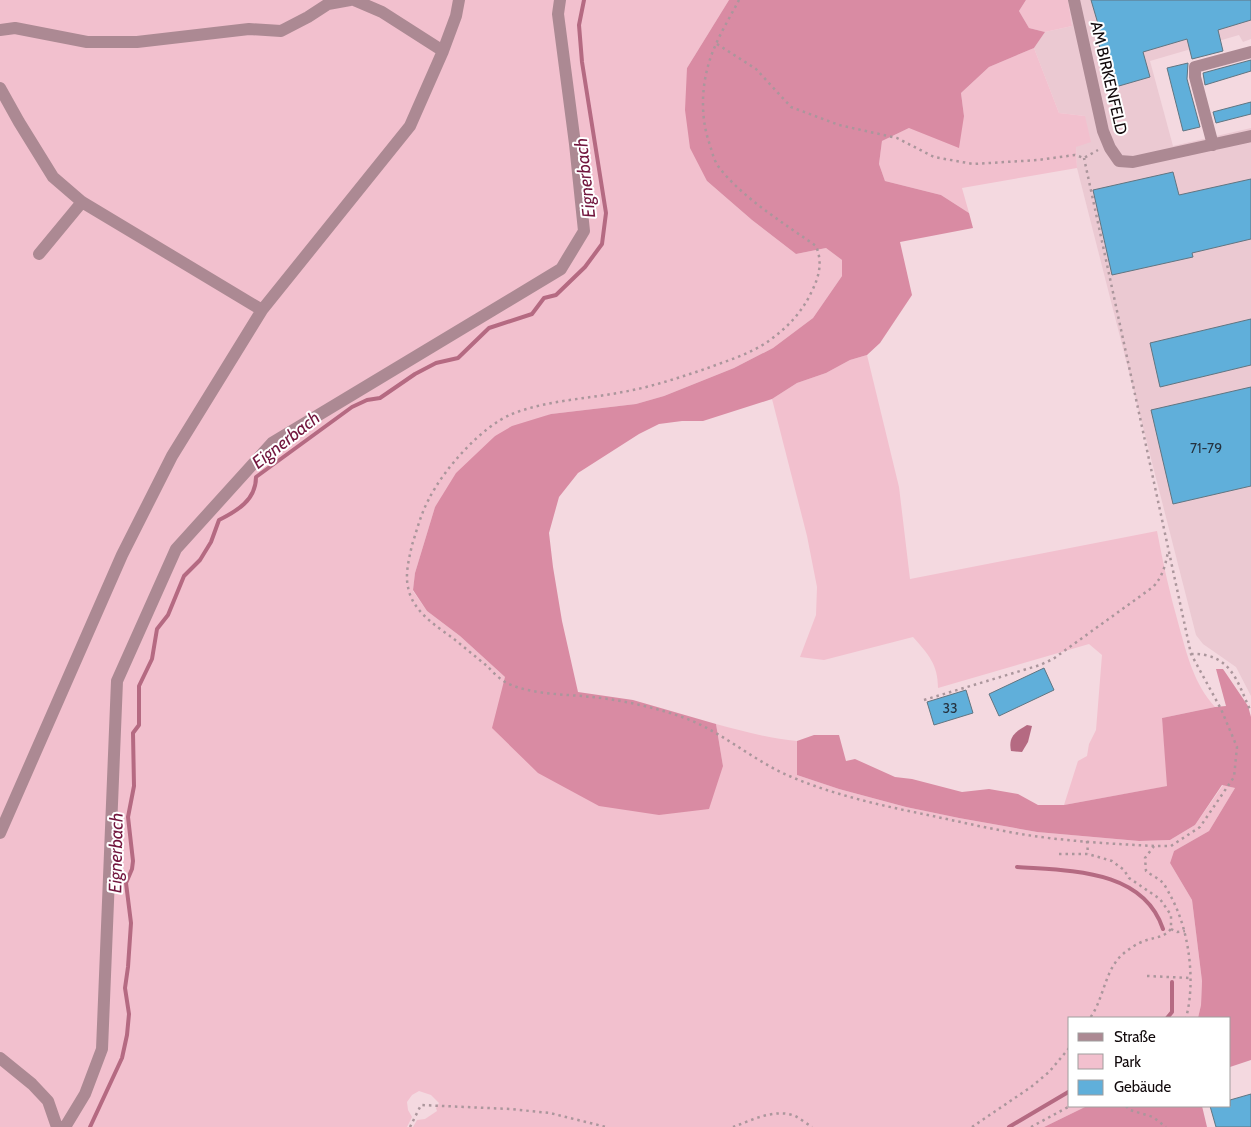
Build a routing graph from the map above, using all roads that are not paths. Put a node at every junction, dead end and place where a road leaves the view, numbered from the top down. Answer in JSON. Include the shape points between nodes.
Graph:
{"nodes":[{"id":1,"x":352,"y":0,"type":"edge"},
{"id":2,"x":459,"y":0,"type":"edge"},
{"id":3,"x":560,"y":0,"type":"edge"},
{"id":4,"x":1074,"y":0,"type":"edge"},
{"id":5,"x":0,"y":30,"type":"edge"},
{"id":6,"x":443,"y":51,"type":"junction"},
{"id":7,"x":1251,"y":52,"type":"edge"},
{"id":8,"x":0,"y":88,"type":"edge"},
{"id":9,"x":1251,"y":136,"type":"edge"},
{"id":10,"x":1213,"y":145,"type":"junction"},
{"id":11,"x":82,"y":202,"type":"junction"},
{"id":12,"x":39,"y":254,"type":"dead end"},
{"id":13,"x":262,"y":310,"type":"junction"},
{"id":14,"x":0,"y":833,"type":"edge"},
{"id":15,"x":0,"y":1058,"type":"edge"},
{"id":16,"x":57,"y":1127,"type":"edge"},
{"id":17,"x":65,"y":1127,"type":"edge"}],
"edges":[{"from":1,"to":5,"type":"street","via":[[328,4],[281,31],[249,29],[137,42],[87,42],[15,28]]},
{"from":1,"to":6,"type":"street","via":[[382,12]]},
{"from":2,"to":6,"type":"street"},
{"from":3,"to":17,"type":"street","via":[[558,14],[584,231],[561,269],[272,443],[176,549],[117,681],[102,1049],[85,1094]]},
{"from":4,"to":10,"type":"street","name":"AM BIRKENFELD","via":[[1103,131],[1119,161],[1133,162]]},
{"from":6,"to":13,"type":"street","via":[[410,126]]},
{"from":7,"to":10,"type":"street","via":[[1195,67]]},
{"from":8,"to":11,"type":"street","via":[[53,177]]},
{"from":9,"to":10,"type":"street"},
{"from":11,"to":12,"type":"street"},
{"from":11,"to":13,"type":"street"},
{"from":13,"to":14,"type":"street","via":[[172,456],[151,497],[122,555]]},
{"from":15,"to":16,"type":"street","via":[[48,1101]]}]}
